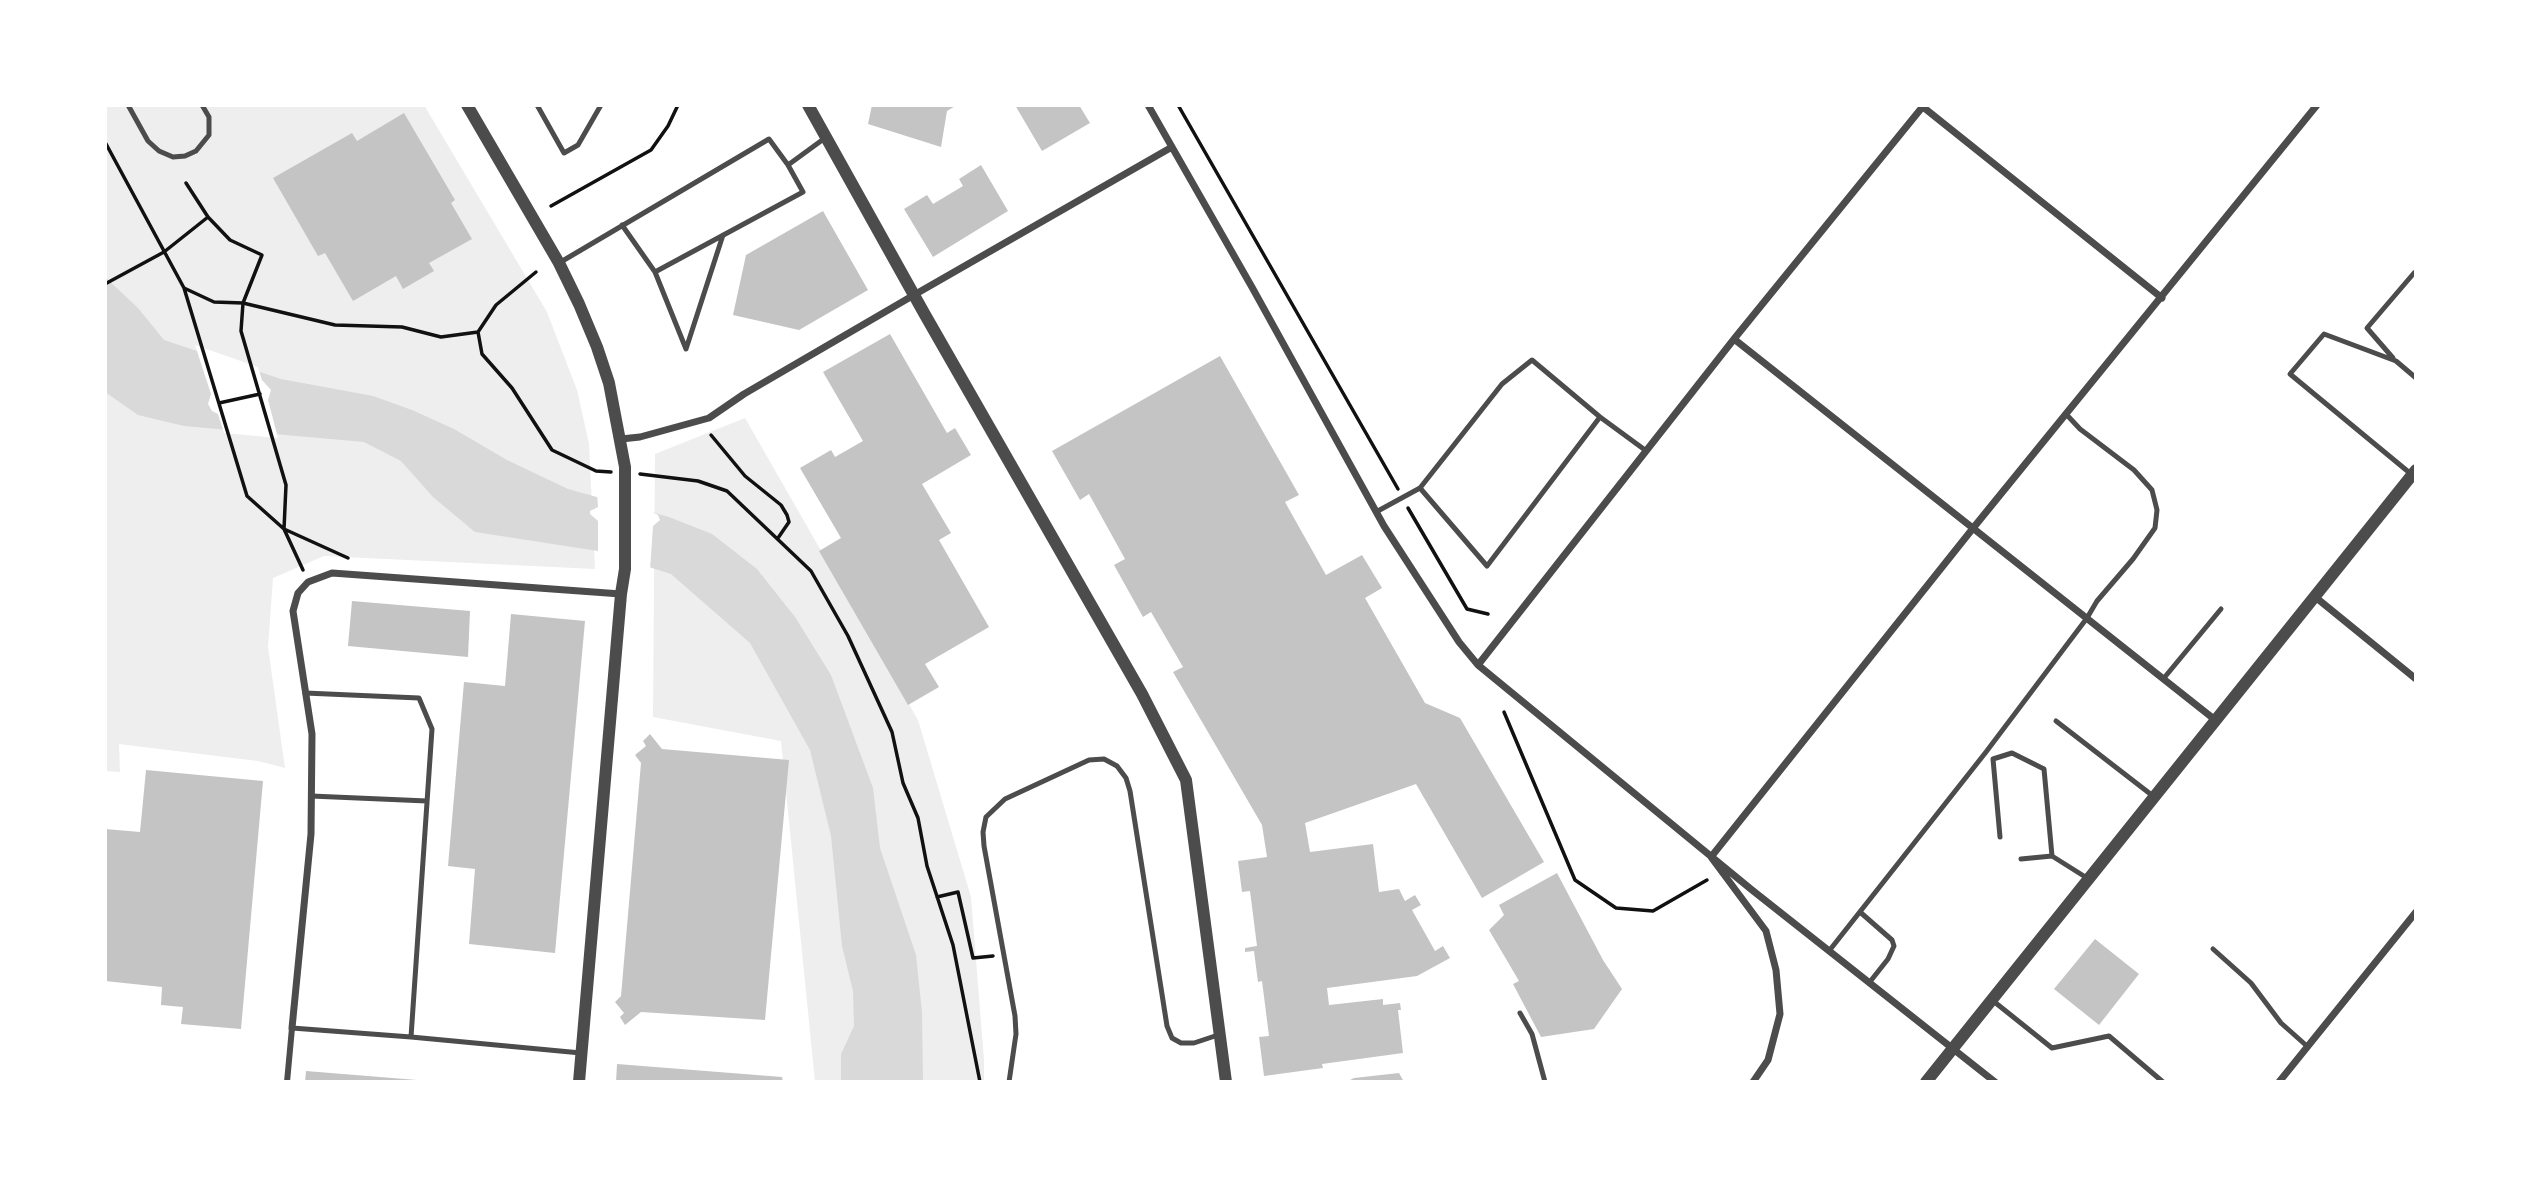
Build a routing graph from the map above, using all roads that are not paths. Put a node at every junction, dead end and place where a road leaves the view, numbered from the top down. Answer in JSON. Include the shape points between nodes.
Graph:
{"nodes":[{"id":1,"x":128,"y":105,"type":"edge"},
{"id":2,"x":202,"y":105,"type":"edge"},
{"id":3,"x":467,"y":105,"type":"edge"},
{"id":4,"x":537,"y":105,"type":"edge"},
{"id":5,"x":601,"y":105,"type":"edge"},
{"id":6,"x":808,"y":105,"type":"edge"},
{"id":7,"x":1148,"y":105,"type":"edge"},
{"id":8,"x":2318,"y":105,"type":"edge"},
{"id":9,"x":1922,"y":106,"type":"edge"},
{"id":10,"x":826,"y":138,"type":"junction"},
{"id":11,"x":1172,"y":146,"type":"junction"},
{"id":12,"x":788,"y":165,"type":"junction"},
{"id":13,"x":622,"y":225,"type":"junction"},
{"id":14,"x":723,"y":235,"type":"junction"},
{"id":15,"x":559,"y":263,"type":"junction"},
{"id":16,"x":654,"y":272,"type":"junction"},
{"id":17,"x":2414,"y":273,"type":"dead end"},
{"id":18,"x":914,"y":295,"type":"junction"},
{"id":19,"x":2162,"y":298,"type":"junction"},
{"id":20,"x":1734,"y":339,"type":"junction"},
{"id":21,"x":2396,"y":361,"type":"junction"},
{"id":22,"x":2416,"y":378,"type":"edge"},
{"id":23,"x":2066,"y":414,"type":"junction"},
{"id":24,"x":1600,"y":417,"type":"junction"},
{"id":25,"x":621,"y":439,"type":"junction"},
{"id":26,"x":1645,"y":450,"type":"junction"},
{"id":27,"x":2414,"y":472,"type":"edge"},
{"id":28,"x":1420,"y":488,"type":"junction"},
{"id":29,"x":1376,"y":512,"type":"junction"},
{"id":30,"x":1974,"y":527,"type":"junction"},
{"id":31,"x":621,"y":594,"type":"junction"},
{"id":32,"x":2314,"y":596,"type":"junction"},
{"id":33,"x":2221,"y":609,"type":"dead end"},
{"id":34,"x":2087,"y":618,"type":"junction"},
{"id":35,"x":1478,"y":665,"type":"junction"},
{"id":36,"x":2164,"y":678,"type":"junction"},
{"id":37,"x":2416,"y":679,"type":"edge"},
{"id":38,"x":305,"y":693,"type":"junction"},
{"id":39,"x":2214,"y":719,"type":"junction"},
{"id":40,"x":2056,"y":721,"type":"dead end"},
{"id":41,"x":1986,"y":752,"type":"junction"},
{"id":42,"x":1993,"y":759,"type":"junction"},
{"id":43,"x":312,"y":796,"type":"junction"},
{"id":44,"x":2154,"y":796,"type":"junction"},
{"id":45,"x":427,"y":800,"type":"junction"},
{"id":46,"x":2000,"y":837,"type":"dead end"},
{"id":47,"x":2052,"y":856,"type":"junction"},
{"id":48,"x":1711,"y":857,"type":"junction"},
{"id":49,"x":2021,"y":859,"type":"dead end"},
{"id":50,"x":2090,"y":880,"type":"junction"},
{"id":51,"x":1860,"y":912,"type":"junction"},
{"id":52,"x":2416,"y":912,"type":"edge"},
{"id":53,"x":2213,"y":949,"type":"dead end"},
{"id":54,"x":1829,"y":951,"type":"junction"},
{"id":55,"x":1869,"y":983,"type":"junction"},
{"id":56,"x":1992,"y":1000,"type":"junction"},
{"id":57,"x":1520,"y":1013,"type":"dead end"},
{"id":58,"x":292,"y":1028,"type":"junction"},
{"id":59,"x":1219,"y":1035,"type":"junction"},
{"id":60,"x":411,"y":1037,"type":"junction"},
{"id":61,"x":2308,"y":1047,"type":"junction"},
{"id":62,"x":1953,"y":1049,"type":"junction"},
{"id":63,"x":581,"y":1053,"type":"junction"},
{"id":64,"x":287,"y":1082,"type":"edge"},
{"id":65,"x":579,"y":1082,"type":"edge"},
{"id":66,"x":1009,"y":1082,"type":"edge"},
{"id":67,"x":1226,"y":1082,"type":"edge"},
{"id":68,"x":1545,"y":1082,"type":"edge"},
{"id":69,"x":1753,"y":1082,"type":"edge"},
{"id":70,"x":1926,"y":1082,"type":"edge"},
{"id":71,"x":1995,"y":1082,"type":"edge"},
{"id":72,"x":2163,"y":1082,"type":"edge"},
{"id":73,"x":2279,"y":1082,"type":"edge"}],
"edges":[{"from":1,"to":2,"type":"lane","via":[[148,141],[159,151],[185,156],[209,135],[209,117]]},
{"from":3,"to":15,"type":"street"},
{"from":4,"to":5,"type":"lane","via":[[564,153],[578,145]]},
{"from":6,"to":10,"type":"street"},
{"from":7,"to":11,"type":"street"},
{"from":8,"to":19,"type":"street"},
{"from":9,"to":19,"type":"street"},
{"from":9,"to":20,"type":"street"},
{"from":10,"to":12,"type":"lane"},
{"from":10,"to":18,"type":"street"},
{"from":11,"to":18,"type":"street"},
{"from":11,"to":29,"type":"street"},
{"from":12,"to":13,"type":"lane","via":[[769,139]]},
{"from":12,"to":14,"type":"lane","via":[[803,192]]},
{"from":13,"to":15,"type":"lane"},
{"from":13,"to":16,"type":"lane"},
{"from":14,"to":16,"type":"lane"},
{"from":14,"to":16,"type":"lane","via":[[686,349]]},
{"from":15,"to":25,"type":"street","via":[[597,347]]},
{"from":17,"to":21,"type":"lane","via":[[2367,328]]},
{"from":18,"to":25,"type":"street","via":[[709,418]]},
{"from":18,"to":59,"type":"street","via":[[1142,694],[1186,780]]},
{"from":19,"to":23,"type":"street"},
{"from":20,"to":26,"type":"street"},
{"from":20,"to":30,"type":"street"},
{"from":21,"to":22,"type":"lane"},
{"from":21,"to":27,"type":"lane","via":[[2324,334],[2290,374]]},
{"from":23,"to":30,"type":"street"},
{"from":23,"to":34,"type":"lane","via":[[2134,470],[2152,490],[2157,510],[2155,528]]},
{"from":24,"to":26,"type":"lane"},
{"from":24,"to":28,"type":"lane","via":[[1532,360],[1502,384]]},
{"from":24,"to":28,"type":"lane","via":[[1488,566]]},
{"from":25,"to":31,"type":"street","via":[[625,467]]},
{"from":26,"to":35,"type":"street"},
{"from":27,"to":32,"type":"street"},
{"from":28,"to":29,"type":"lane"},
{"from":29,"to":35,"type":"street"},
{"from":30,"to":34,"type":"street"},
{"from":30,"to":48,"type":"street"},
{"from":31,"to":38,"type":"street","via":[[332,573],[308,582],[298,593],[293,611]]},
{"from":31,"to":63,"type":"street"},
{"from":32,"to":37,"type":"street"},
{"from":32,"to":39,"type":"street"},
{"from":33,"to":36,"type":"lane"},
{"from":34,"to":36,"type":"street"},
{"from":34,"to":41,"type":"lane"},
{"from":35,"to":48,"type":"street"},
{"from":36,"to":39,"type":"street"},
{"from":38,"to":43,"type":"street","via":[[312,734]]},
{"from":38,"to":45,"type":"lane","via":[[419,698],[432,729]]},
{"from":39,"to":44,"type":"street"},
{"from":40,"to":44,"type":"lane"},
{"from":41,"to":42,"type":"lane"},
{"from":41,"to":51,"type":"lane"},
{"from":42,"to":46,"type":"lane"},
{"from":42,"to":47,"type":"lane","via":[[2012,753],[2044,769]]},
{"from":43,"to":45,"type":"lane"},
{"from":43,"to":58,"type":"street"},
{"from":44,"to":50,"type":"street"},
{"from":45,"to":60,"type":"lane"},
{"from":47,"to":49,"type":"lane"},
{"from":47,"to":50,"type":"lane"},
{"from":48,"to":54,"type":"street"},
{"from":48,"to":69,"type":"street","via":[[1766,931],[1776,970],[1780,1014],[1768,1060]]},
{"from":50,"to":56,"type":"street"},
{"from":51,"to":54,"type":"lane"},
{"from":51,"to":55,"type":"lane","via":[[1894,946]]},
{"from":52,"to":61,"type":"street"},
{"from":53,"to":61,"type":"lane","via":[[2251,983],[2281,1023]]},
{"from":54,"to":55,"type":"street"},
{"from":55,"to":62,"type":"street"},
{"from":56,"to":62,"type":"street"},
{"from":56,"to":72,"type":"lane","via":[[2052,1048],[2109,1036]]},
{"from":57,"to":68,"type":"lane","via":[[1532,1034]]},
{"from":58,"to":60,"type":"lane"},
{"from":58,"to":64,"type":"street"},
{"from":59,"to":66,"type":"lane","via":[[1181,1043],[1172,1038],[1130,791],[1117,766],[1104,759],[1089,760],[1005,799],[986,817],[984,846],[1015,1016]]},
{"from":59,"to":67,"type":"street"},
{"from":60,"to":63,"type":"lane"},
{"from":61,"to":73,"type":"street"},
{"from":62,"to":70,"type":"street"},
{"from":62,"to":71,"type":"street"},
{"from":63,"to":65,"type":"street"}]}
